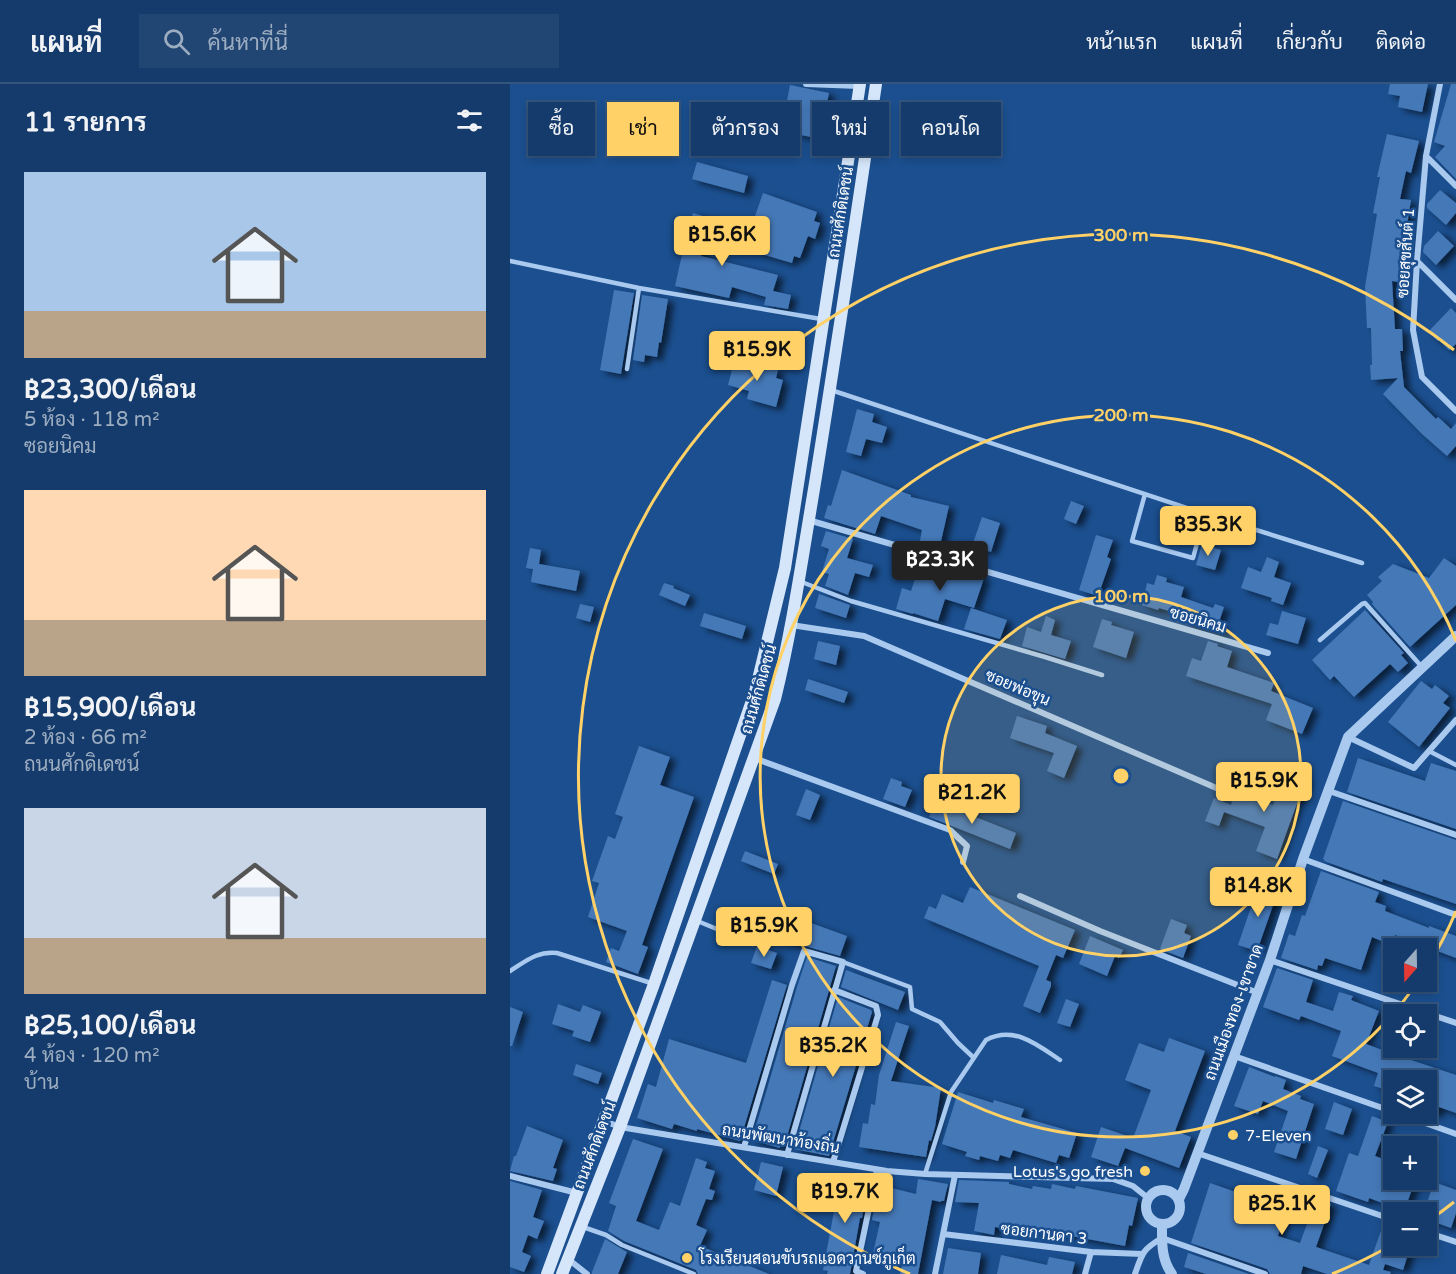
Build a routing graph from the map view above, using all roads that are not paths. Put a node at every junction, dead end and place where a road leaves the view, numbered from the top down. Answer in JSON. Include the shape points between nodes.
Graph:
{"nodes":[{"id":1,"x":806,"y":84,"type":"edge"},
{"id":2,"x":876,"y":84,"type":"edge"},
{"id":3,"x":1440,"y":84,"type":"edge"},
{"id":4,"x":859,"y":85,"type":"edge"},
{"id":5,"x":1426,"y":156,"type":"junction"},
{"id":6,"x":1456,"y":186,"type":"edge"},
{"id":7,"x":510,"y":261,"type":"edge"},
{"id":8,"x":1417,"y":261,"type":"junction"},
{"id":9,"x":639,"y":288,"type":"junction"},
{"id":10,"x":1456,"y":300,"type":"edge"},
{"id":11,"x":824,"y":319,"type":"junction"},
{"id":12,"x":627,"y":369,"type":"dead end"},
{"id":13,"x":830,"y":390,"type":"junction"},
{"id":14,"x":1456,"y":411,"type":"edge"},
{"id":15,"x":1145,"y":494,"type":"junction"},
{"id":16,"x":1205,"y":514,"type":"junction"},
{"id":17,"x":808,"y":520,"type":"junction"},
{"id":18,"x":1362,"y":563,"type":"dead end"},
{"id":19,"x":799,"y":581,"type":"junction"},
{"id":20,"x":791,"y":625,"type":"junction"},
{"id":21,"x":1456,"y":636,"type":"edge"},
{"id":22,"x":1320,"y":640,"type":"dead end"},
{"id":23,"x":1268,"y":653,"type":"dead end"},
{"id":24,"x":1422,"y":667,"type":"junction"},
{"id":25,"x":1102,"y":675,"type":"dead end"},
{"id":26,"x":1456,"y":720,"type":"edge"},
{"id":27,"x":1348,"y":737,"type":"junction"},
{"id":28,"x":1429,"y":751,"type":"junction"},
{"id":29,"x":754,"y":758,"type":"junction"},
{"id":30,"x":1456,"y":765,"type":"edge"},
{"id":31,"x":1329,"y":791,"type":"junction"},
{"id":32,"x":1228,"y":793,"type":"dead end"},
{"id":33,"x":1456,"y":836,"type":"edge"},
{"id":34,"x":1303,"y":859,"type":"junction"},
{"id":35,"x":963,"y":862,"type":"dead end"},
{"id":36,"x":1020,"y":896,"type":"dead end"},
{"id":37,"x":1456,"y":915,"type":"edge"},
{"id":38,"x":695,"y":920,"type":"junction"},
{"id":39,"x":753,"y":944,"type":"dead end"},
{"id":40,"x":1270,"y":960,"type":"junction"},
{"id":41,"x":843,"y":962,"type":"junction"},
{"id":42,"x":510,"y":971,"type":"edge"},
{"id":43,"x":654,"y":984,"type":"junction"},
{"id":44,"x":834,"y":990,"type":"junction"},
{"id":45,"x":1257,"y":993,"type":"junction"},
{"id":46,"x":1456,"y":1023,"type":"edge"},
{"id":47,"x":1234,"y":1056,"type":"junction"},
{"id":48,"x":974,"y":1058,"type":"junction"},
{"id":49,"x":1060,"y":1060,"type":"dead end"},
{"id":50,"x":1383,"y":1108,"type":"edge"},
{"id":51,"x":604,"y":1121,"type":"junction"},
{"id":52,"x":1428,"y":1124,"type":"edge"},
{"id":53,"x":620,"y":1127,"type":"junction"},
{"id":54,"x":1456,"y":1134,"type":"edge"},
{"id":55,"x":744,"y":1147,"type":"junction"},
{"id":56,"x":1197,"y":1153,"type":"junction"},
{"id":57,"x":787,"y":1155,"type":"junction"},
{"id":58,"x":833,"y":1162,"type":"junction"},
{"id":59,"x":877,"y":1170,"type":"junction"},
{"id":60,"x":925,"y":1174,"type":"junction"},
{"id":61,"x":954,"y":1175,"type":"junction"},
{"id":62,"x":510,"y":1176,"type":"edge"},
{"id":63,"x":577,"y":1193,"type":"junction"},
{"id":64,"x":1148,"y":1198,"type":"junction"},
{"id":65,"x":1179,"y":1199,"type":"junction"},
{"id":66,"x":1383,"y":1216,"type":"edge"},
{"id":67,"x":1162,"y":1225,"type":"junction"},
{"id":68,"x":580,"y":1226,"type":"junction"},
{"id":69,"x":943,"y":1234,"type":"junction"},
{"id":70,"x":1437,"y":1236,"type":"edge"},
{"id":71,"x":1162,"y":1238,"type":"junction"},
{"id":72,"x":1456,"y":1242,"type":"edge"},
{"id":73,"x":1091,"y":1252,"type":"junction"},
{"id":74,"x":1142,"y":1254,"type":"junction"},
{"id":75,"x":568,"y":1259,"type":"junction"},
{"id":76,"x":547,"y":1274,"type":"edge"},
{"id":77,"x":562,"y":1274,"type":"edge"},
{"id":78,"x":586,"y":1274,"type":"edge"},
{"id":79,"x":694,"y":1274,"type":"edge"},
{"id":80,"x":863,"y":1274,"type":"edge"},
{"id":81,"x":935,"y":1274,"type":"edge"},
{"id":82,"x":1085,"y":1274,"type":"edge"},
{"id":83,"x":1135,"y":1274,"type":"edge"},
{"id":84,"x":1172,"y":1274,"type":"edge"},
{"id":85,"x":1265,"y":1274,"type":"edge"}],
"edges":[{"from":1,"to":4,"type":"street"},
{"from":2,"to":13,"type":"main road","name":"ถนนศักดิเดชน์"},
{"from":3,"to":5,"type":"street","name":"ซอยสุขสันต์ 1"},
{"from":4,"to":11,"type":"main road","name":"ถนนศักดิเดชน์"},
{"from":5,"to":6,"type":"street"},
{"from":5,"to":8,"type":"street","name":"ซอยสุขสันต์ 1"},
{"from":7,"to":9,"type":"lane"},
{"from":8,"to":10,"type":"street"},
{"from":8,"to":14,"type":"street","name":"ซอยสุขสันต์ 1","via":[[1413,330],[1422,377]]},
{"from":9,"to":11,"type":"lane"},
{"from":9,"to":12,"type":"lane"},
{"from":11,"to":43,"type":"main road","name":"ถนนศักดิเดชน์","via":[[784,568],[755,692]]},
{"from":13,"to":15,"type":"lane"},
{"from":13,"to":17,"type":"main road","name":"ถนนศักดิเดชน์"},
{"from":15,"to":16,"type":"lane"},
{"from":15,"to":16,"type":"lane","via":[[1132,541],[1193,558]]},
{"from":16,"to":18,"type":"lane"},
{"from":17,"to":19,"type":"main road","name":"ถนนศักดิเดชน์"},
{"from":17,"to":23,"type":"street","name":"ซอยนิคม"},
{"from":19,"to":20,"type":"main road","name":"ถนนศักดิเดชน์"},
{"from":19,"to":25,"type":"lane","via":[[851,601]]},
{"from":20,"to":29,"type":"main road","name":"ถนนศักดิเดชน์","via":[[775,699]]},
{"from":20,"to":32,"type":"street","name":"ซอยพ่อขุน","via":[[864,636]]},
{"from":21,"to":24,"type":"street","name":"ถนนเมืองทอง-เขาขาด"},
{"from":22,"to":24,"type":"lane","via":[[1365,603]]},
{"from":24,"to":27,"type":"street","name":"ถนนเมืองทอง-เขาขาด"},
{"from":26,"to":28,"type":"street"},
{"from":27,"to":28,"type":"street","via":[[1414,768]]},
{"from":27,"to":31,"type":"street","name":"ถนนเมืองทอง-เขาขาด"},
{"from":28,"to":30,"type":"lane"},
{"from":29,"to":35,"type":"street","via":[[950,830],[967,846]]},
{"from":29,"to":38,"type":"main road","name":"ถนนศักดิเดชน์"},
{"from":31,"to":33,"type":"street"},
{"from":31,"to":34,"type":"street","name":"ถนนเมืองทอง-เขาขาด"},
{"from":34,"to":37,"type":"street"},
{"from":34,"to":40,"type":"street","name":"ถนนเมืองทอง-เขาขาด"},
{"from":36,"to":45,"type":"street"},
{"from":38,"to":39,"type":"lane"},
{"from":38,"to":53,"type":"main road","name":"ถนนศักดิเดชน์"},
{"from":40,"to":45,"type":"street","name":"ถนนเมืองทอง-เขาขาด"},
{"from":40,"to":46,"type":"street"},
{"from":41,"to":44,"type":"street"},
{"from":41,"to":48,"type":"lane","via":[[910,987],[912,1009],[940,1022]]},
{"from":41,"to":55,"type":"street","via":[[804,951],[800,958]]},
{"from":42,"to":43,"type":"lane","via":[[548,952]]},
{"from":43,"to":51,"type":"main road","name":"ถนนศักดิเดชน์"},
{"from":44,"to":57,"type":"street"},
{"from":44,"to":58,"type":"street","via":[[876,1006],[878,1016]]},
{"from":45,"to":47,"type":"street","name":"ถนนเมืองทอง-เขาขาด"},
{"from":47,"to":50,"type":"street"},
{"from":47,"to":56,"type":"street","name":"ถนนเมืองทอง-เขาขาด"},
{"from":48,"to":49,"type":"lane","via":[[986,1040],[1008,1033],[1025,1038]]},
{"from":48,"to":60,"type":"lane","via":[[951,1092]]},
{"from":51,"to":53,"type":"street","name":"ถนนพัฒนาท้องถิ่น"},
{"from":51,"to":63,"type":"main road","name":"ถนนศักดิเดชน์"},
{"from":52,"to":54,"type":"street"},
{"from":53,"to":55,"type":"street","name":"ถนนพัฒนาท้องถิ่น"},
{"from":53,"to":68,"type":"main road","name":"ถนนศักดิเดชน์"},
{"from":55,"to":57,"type":"street","name":"ถนนพัฒนาท้องถิ่น"},
{"from":56,"to":65,"type":"street","name":"ถนนเมืองทอง-เขาขาด"},
{"from":56,"to":66,"type":"street"},
{"from":57,"to":58,"type":"street","name":"ถนนพัฒนาท้องถิ่น"},
{"from":58,"to":59,"type":"street","name":"ถนนพัฒนาท้องถิ่น"},
{"from":59,"to":60,"type":"street","name":"ถนนพัฒนาท้องถิ่น"},
{"from":59,"to":80,"type":"street","via":[[856,1271]]},
{"from":60,"to":61,"type":"street","name":"ถนนพัฒนาท้องถิ่น"},
{"from":61,"to":64,"type":"street","name":"ถนนพัฒนาท้องถิ่น","via":[[1113,1179]]},
{"from":61,"to":69,"type":"street"},
{"from":62,"to":63,"type":"street"},
{"from":63,"to":76,"type":"main road","name":"ถนนศักดิเดชน์"},
{"from":64,"to":65,"type":"street","via":[[1164,1190]]},
{"from":64,"to":67,"type":"street","via":[[1148,1215]]},
{"from":65,"to":67,"type":"street","via":[[1178,1217]]},
{"from":67,"to":71,"type":"street"},
{"from":68,"to":75,"type":"main road","name":"ถนนศักดิเดชน์"},
{"from":68,"to":79,"type":"lane"},
{"from":69,"to":73,"type":"street","name":"ซอยกานดา 3"},
{"from":69,"to":81,"type":"street"},
{"from":70,"to":72,"type":"street"},
{"from":71,"to":74,"type":"street"},
{"from":71,"to":84,"type":"street","via":[[1162,1252]]},
{"from":71,"to":85,"type":"street"},
{"from":73,"to":74,"type":"street","name":"ซอยกานดา 3"},
{"from":73,"to":82,"type":"street"},
{"from":74,"to":83,"type":"street"},
{"from":75,"to":77,"type":"main road","name":"ถนนศักดิเดชน์"},
{"from":75,"to":78,"type":"street"}]}
